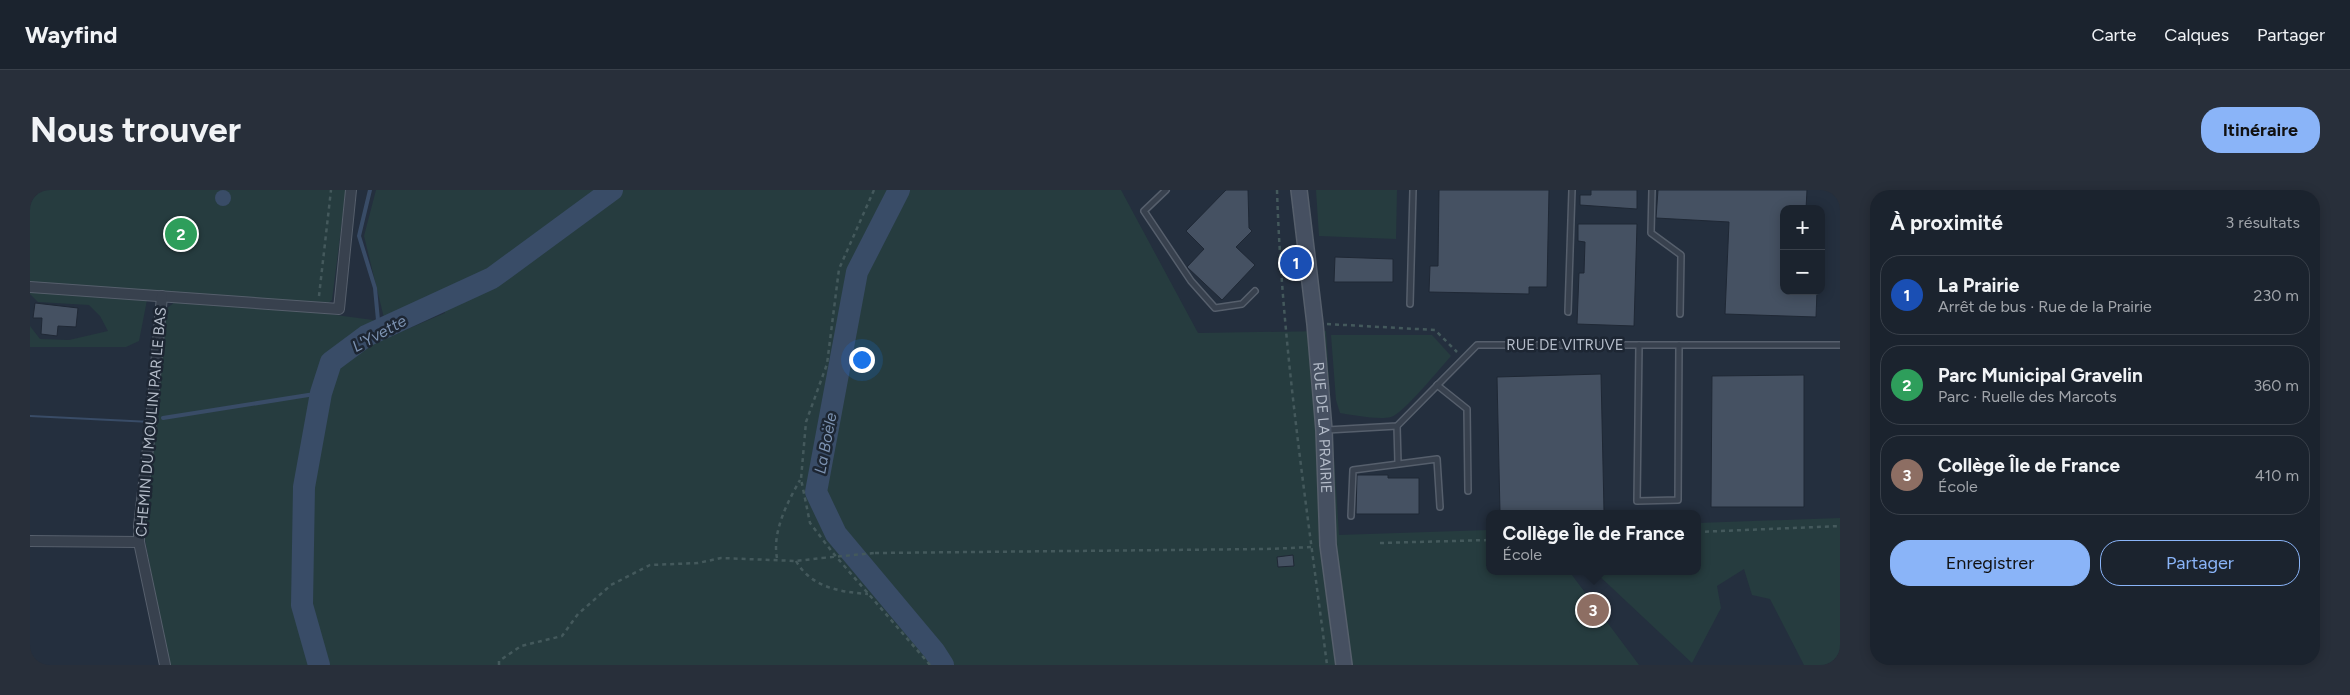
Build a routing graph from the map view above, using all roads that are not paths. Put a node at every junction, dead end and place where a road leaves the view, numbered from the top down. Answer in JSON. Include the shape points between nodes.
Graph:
{"nodes":[{"id":1,"x":351,"y":190,"type":"edge"},
{"id":2,"x":1166,"y":190,"type":"edge"},
{"id":3,"x":1299,"y":190,"type":"edge"},
{"id":4,"x":1413,"y":190,"type":"edge"},
{"id":5,"x":1572,"y":190,"type":"edge"},
{"id":6,"x":1652,"y":190,"type":"edge"},
{"id":7,"x":30,"y":287,"type":"edge"},
{"id":8,"x":1255,"y":291,"type":"dead end"},
{"id":9,"x":162,"y":296,"type":"junction"},
{"id":10,"x":1410,"y":304,"type":"dead end"},
{"id":11,"x":1568,"y":312,"type":"dead end"},
{"id":12,"x":1680,"y":314,"type":"dead end"},
{"id":13,"x":1639,"y":345,"type":"junction"},
{"id":14,"x":1679,"y":345,"type":"junction"},
{"id":15,"x":1840,"y":345,"type":"edge"},
{"id":16,"x":1437,"y":385,"type":"junction"},
{"id":17,"x":1397,"y":426,"type":"junction"},
{"id":18,"x":1324,"y":430,"type":"junction"},
{"id":19,"x":1398,"y":463,"type":"junction"},
{"id":20,"x":1468,"y":491,"type":"dead end"},
{"id":21,"x":1440,"y":507,"type":"dead end"},
{"id":22,"x":1351,"y":516,"type":"dead end"},
{"id":23,"x":30,"y":540,"type":"edge"},
{"id":24,"x":139,"y":542,"type":"junction"},
{"id":25,"x":165,"y":665,"type":"edge"},
{"id":26,"x":1344,"y":665,"type":"edge"}],
"edges":[{"from":1,"to":9,"type":"street","via":[[340,309]]},
{"from":2,"to":8,"type":"lane","via":[[1144,212],[1191,281],[1215,308],[1242,304]]},
{"from":3,"to":18,"type":"street","name":"RUE DE LA PRAIRIE"},
{"from":4,"to":10,"type":"lane"},
{"from":5,"to":11,"type":"lane"},
{"from":6,"to":12,"type":"lane","via":[[1651,233],[1681,255]]},
{"from":7,"to":9,"type":"street"},
{"from":9,"to":24,"type":"street","name":"CHEMIN DU MOULIN PAR LE BAS"},
{"from":13,"to":14,"type":"lane","name":"RUE DE VITRUVE"},
{"from":13,"to":14,"type":"lane","via":[[1637,501],[1678,500]]},
{"from":13,"to":16,"type":"lane","name":"RUE DE VITRUVE","via":[[1477,345]]},
{"from":14,"to":15,"type":"lane","name":"RUE DE VITRUVE"},
{"from":16,"to":17,"type":"lane","name":"RUE DE VITRUVE"},
{"from":16,"to":20,"type":"lane","via":[[1467,409]]},
{"from":17,"to":18,"type":"lane"},
{"from":17,"to":19,"type":"lane"},
{"from":18,"to":26,"type":"street","name":"RUE DE LA PRAIRIE","via":[[1328,545]]},
{"from":19,"to":21,"type":"lane","via":[[1437,459]]},
{"from":19,"to":22,"type":"lane","via":[[1353,470]]},
{"from":23,"to":24,"type":"street"},
{"from":24,"to":25,"type":"street","name":"CHEMIN DU MOULIN PAR LE BAS"}]}
